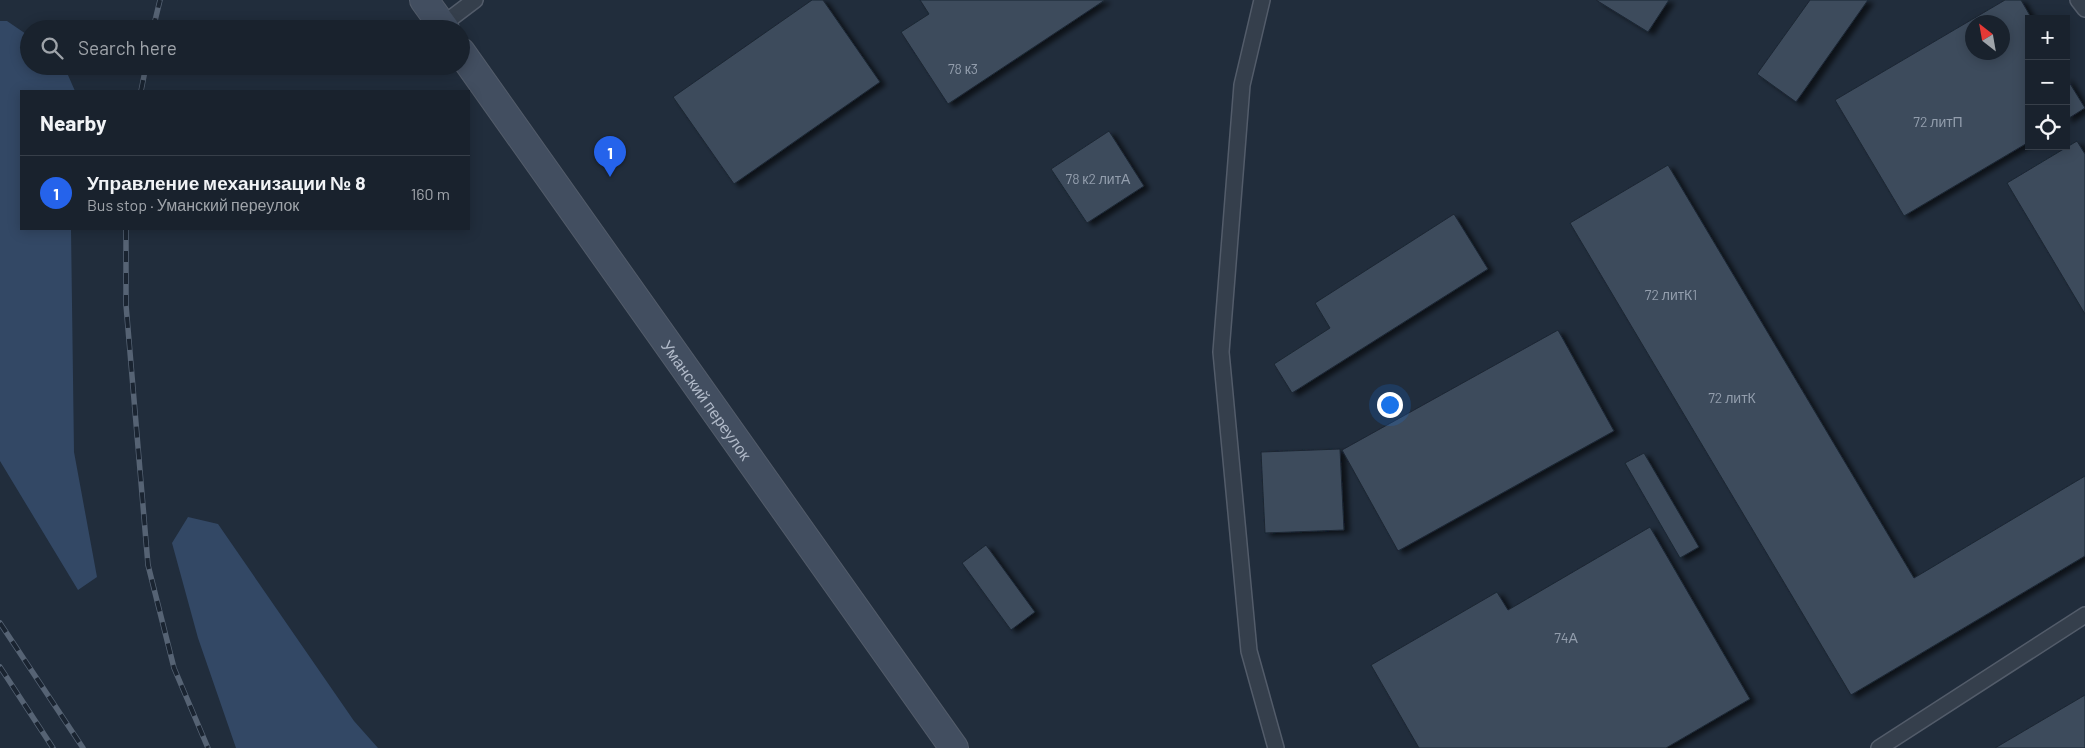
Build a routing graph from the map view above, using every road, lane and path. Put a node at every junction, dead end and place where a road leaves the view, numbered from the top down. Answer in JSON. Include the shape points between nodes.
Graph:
{"nodes":[{"id":1,"x":424,"y":0,"type":"edge"},
{"id":2,"x":475,"y":0,"type":"edge"},
{"id":3,"x":1262,"y":0,"type":"edge"},
{"id":4,"x":2078,"y":0,"type":"edge"},
{"id":5,"x":2085,"y":9,"type":"edge"},
{"id":6,"x":438,"y":20,"type":"edge"},
{"id":7,"x":451,"y":20,"type":"edge"},
{"id":8,"x":470,"y":65,"type":"edge"},
{"id":9,"x":2085,"y":615,"type":"edge"},
{"id":10,"x":954,"y":748,"type":"edge"},
{"id":11,"x":1276,"y":748,"type":"edge"},
{"id":12,"x":1879,"y":748,"type":"edge"}],
"edges":[{"from":1,"to":6,"type":"street"},
{"from":2,"to":7,"type":"lane"},
{"from":3,"to":11,"type":"lane","via":[[1242,85],[1221,352],[1249,652]]},
{"from":4,"to":5,"type":"lane"},
{"from":8,"to":10,"type":"street","name":"Уманский переулок"},
{"from":9,"to":12,"type":"lane"}]}
